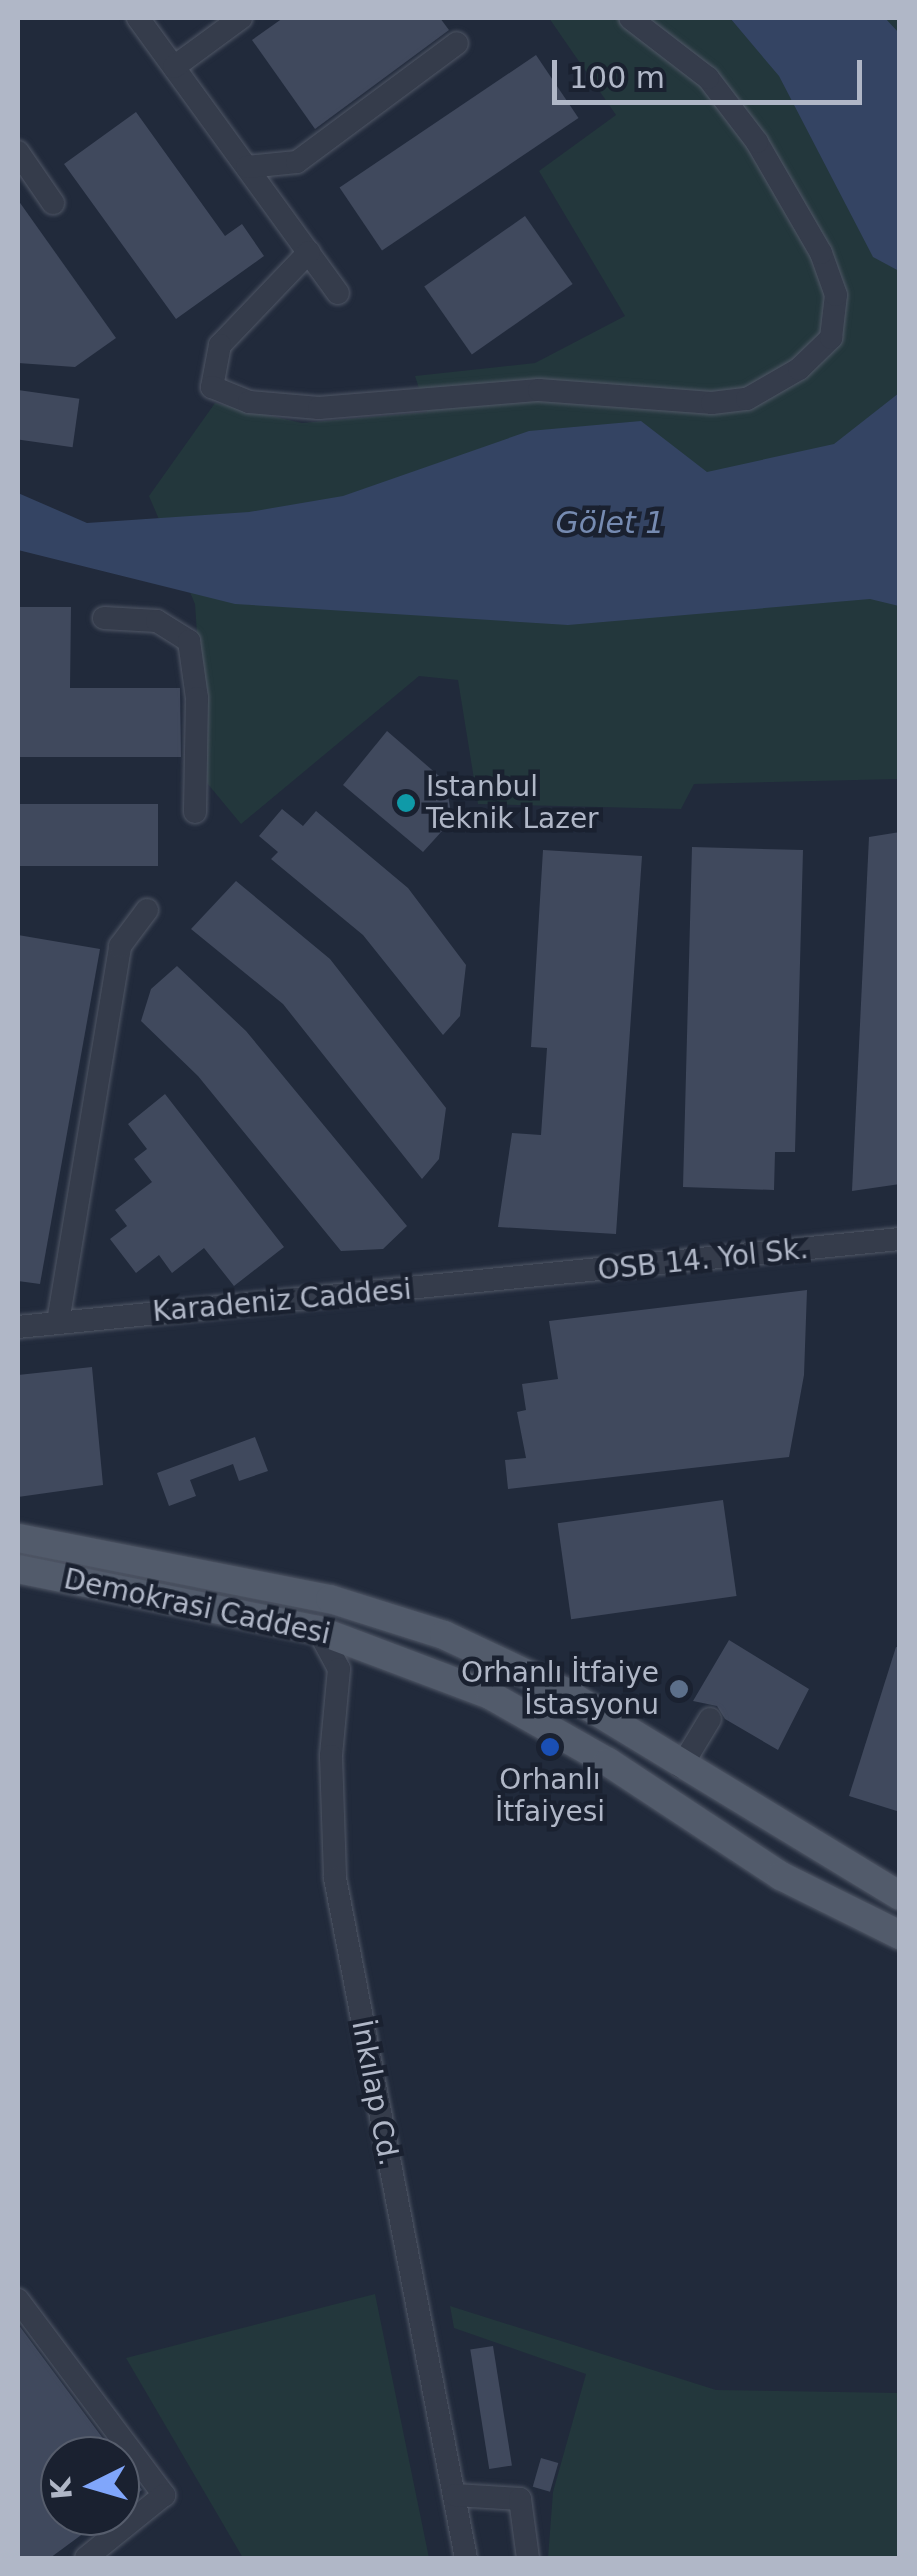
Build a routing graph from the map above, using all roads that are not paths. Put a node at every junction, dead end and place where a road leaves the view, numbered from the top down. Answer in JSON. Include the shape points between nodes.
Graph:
{"nodes":[{"id":1,"x":138,"y":18,"type":"edge"},
{"id":2,"x":241,"y":18,"type":"edge"},
{"id":3,"x":630,"y":18,"type":"edge"},
{"id":4,"x":457,"y":44,"type":"dead end"},
{"id":5,"x":174,"y":66,"type":"junction"},
{"id":6,"x":18,"y":152,"type":"edge"},
{"id":7,"x":247,"y":167,"type":"junction"},
{"id":8,"x":52,"y":203,"type":"dead end"},
{"id":9,"x":309,"y":252,"type":"junction"},
{"id":10,"x":338,"y":294,"type":"dead end"},
{"id":11,"x":104,"y":618,"type":"dead end"},
{"id":12,"x":195,"y":812,"type":"dead end"},
{"id":13,"x":147,"y":910,"type":"dead end"},
{"id":14,"x":900,"y":1240,"type":"edge"},
{"id":15,"x":506,"y":1280,"type":"joint"},
{"id":16,"x":58,"y":1322,"type":"junction"},
{"id":17,"x":18,"y":1327,"type":"edge"},
{"id":18,"x":18,"y":1538,"type":"edge"},
{"id":19,"x":18,"y":1569,"type":"edge"},
{"id":20,"x":411,"y":1623,"type":"junction"},
{"id":21,"x":318,"y":1630,"type":"junction"},
{"id":22,"x":394,"y":1658,"type":"junction"},
{"id":23,"x":336,"y":1695,"type":"junction"},
{"id":24,"x":710,"y":1719,"type":"dead end"},
{"id":25,"x":681,"y":1767,"type":"junction"},
{"id":26,"x":691,"y":1821,"type":"junction"},
{"id":27,"x":900,"y":1896,"type":"edge"},
{"id":28,"x":900,"y":1936,"type":"edge"},
{"id":29,"x":18,"y":2300,"type":"edge"},
{"id":30,"x":455,"y":2495,"type":"junction"},
{"id":31,"x":86,"y":2558,"type":"edge"},
{"id":32,"x":466,"y":2558,"type":"edge"},
{"id":33,"x":528,"y":2558,"type":"edge"}],
"edges":[{"from":1,"to":5,"type":"street"},
{"from":2,"to":5,"type":"street"},
{"from":3,"to":9,"type":"street","via":[[708,78],[757,142],[821,253],[836,295],[831,338],[799,369],[747,399],[712,402],[539,390],[319,408],[249,402],[212,387],[220,345]]},
{"from":4,"to":7,"type":"street","via":[[297,162]]},
{"from":5,"to":7,"type":"street"},
{"from":6,"to":8,"type":"street"},
{"from":7,"to":9,"type":"street"},
{"from":9,"to":10,"type":"street"},
{"from":11,"to":12,"type":"street","via":[[157,621],[189,641],[197,698]]},
{"from":13,"to":16,"type":"street","via":[[120,946]]},
{"from":14,"to":15,"type":"street","name":"OSB 14. Yol Sk."},
{"from":15,"to":16,"type":"street","name":"Karadeniz Caddesi"},
{"from":16,"to":17,"type":"street","name":"Karadeniz Caddesi"},
{"from":18,"to":20,"type":"main road","name":"Demokrasi Caddesi","via":[[330,1599]]},
{"from":19,"to":21,"type":"main road","name":"Demokrasi Caddesi"},
{"from":20,"to":21,"type":"main road","via":[[378,1636]]},
{"from":20,"to":25,"type":"main road","name":"Demokrasi Caddesi","via":[[512,1664]]},
{"from":21,"to":22,"type":"main road","name":"Demokrasi Caddesi"},
{"from":21,"to":23,"type":"street","name":"İnkılap Cd.","via":[[336,1655]]},
{"from":22,"to":23,"type":"street","via":[[352,1664]]},
{"from":22,"to":26,"type":"main road","name":"Demokrasi Caddesi","via":[[490,1695],[558,1732]]},
{"from":23,"to":30,"type":"street","name":"İnkılap Cd.","via":[[334,1878]]},
{"from":24,"to":25,"type":"street"},
{"from":25,"to":26,"type":"main road"},
{"from":25,"to":27,"type":"main road","name":"Demokrasi Caddesi"},
{"from":26,"to":28,"type":"main road","name":"Demokrasi Caddesi"},
{"from":29,"to":31,"type":"street","via":[[164,2495]]},
{"from":30,"to":32,"type":"street","name":"İnkılap Cd."},
{"from":30,"to":33,"type":"street","via":[[520,2499]]}]}
